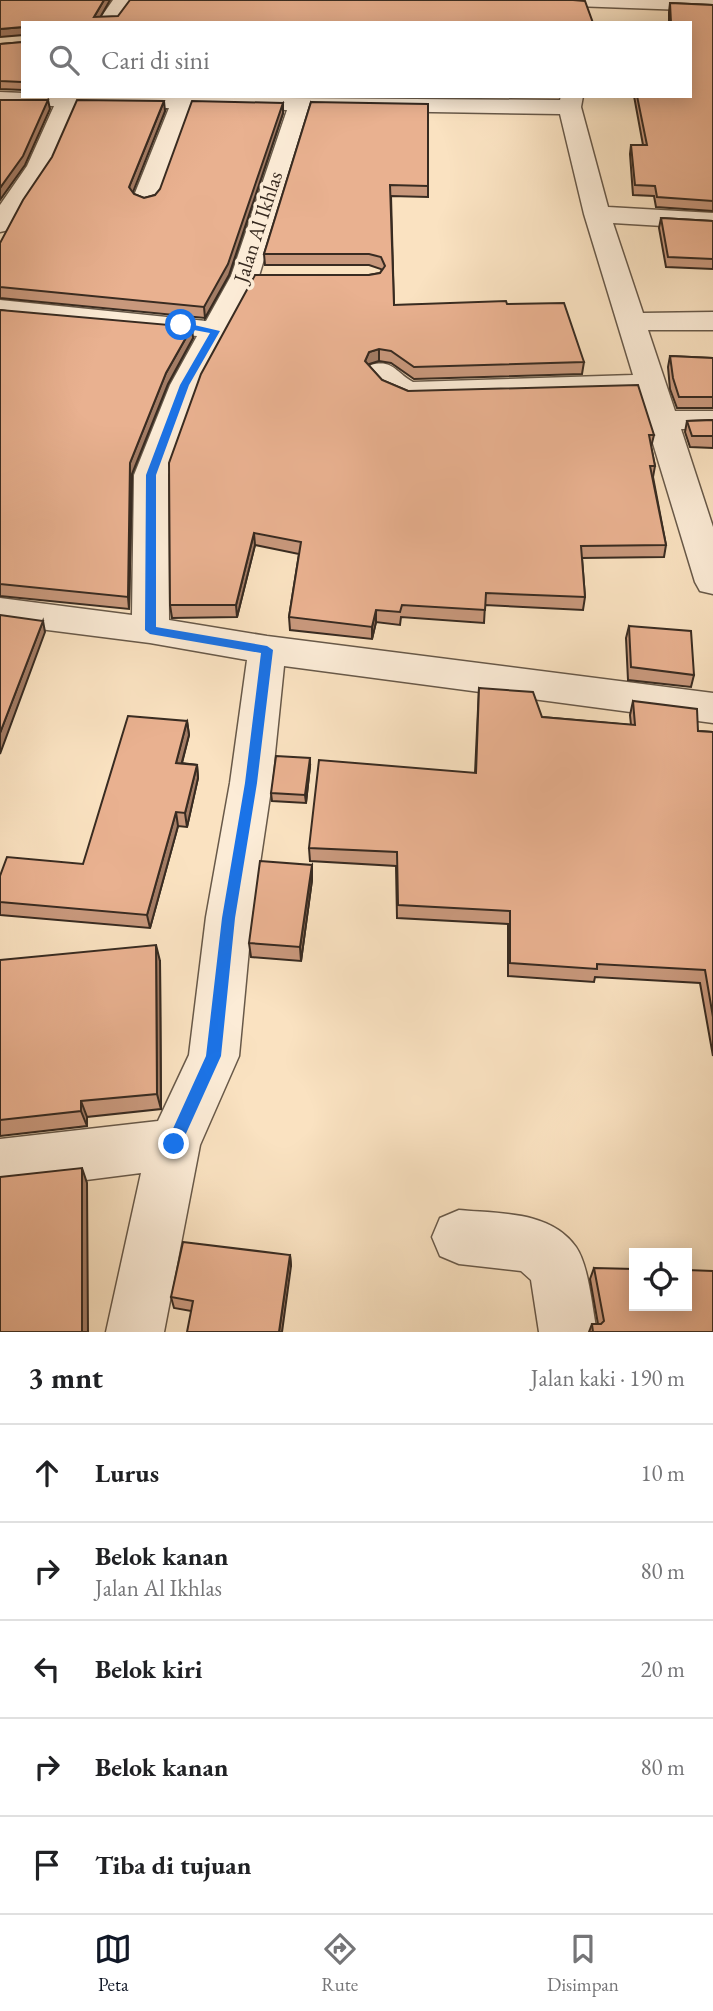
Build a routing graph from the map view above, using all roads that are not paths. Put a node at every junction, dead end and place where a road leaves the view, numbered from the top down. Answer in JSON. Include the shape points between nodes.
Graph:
{"nodes":[{"id":1,"x":123,"y":0,"type":"edge"},
{"id":2,"x":574,"y":0,"type":"edge"},
{"id":3,"x":713,"y":6,"type":"edge"},
{"id":4,"x":685,"y":16,"type":"junction"},
{"id":5,"x":713,"y":19,"type":"edge"},
{"id":6,"x":108,"y":21,"type":"edge"},
{"id":7,"x":666,"y":21,"type":"edge"},
{"id":8,"x":69,"y":98,"type":"edge"},
{"id":9,"x":0,"y":99,"type":"edge"},
{"id":10,"x":183,"y":100,"type":"junction"},
{"id":11,"x":301,"y":102,"type":"junction"},
{"id":12,"x":571,"y":102,"type":"edge"},
{"id":13,"x":0,"y":184,"type":"edge"},
{"id":14,"x":25,"y":184,"type":"junction"},
{"id":15,"x":146,"y":198,"type":"edge"},
{"id":16,"x":597,"y":214,"type":"junction"},
{"id":17,"x":713,"y":221,"type":"edge"},
{"id":18,"x":0,"y":223,"type":"edge"},
{"id":19,"x":245,"y":276,"type":"junction"},
{"id":20,"x":272,"y":276,"type":"edge"},
{"id":21,"x":0,"y":309,"type":"edge"},
{"id":22,"x":713,"y":321,"type":"edge"},
{"id":23,"x":631,"y":322,"type":"junction"},
{"id":24,"x":216,"y":331,"type":"junction"},
{"id":25,"x":382,"y":371,"type":"dead end"},
{"id":26,"x":651,"y":384,"type":"junction"},
{"id":27,"x":661,"y":420,"type":"junction"},
{"id":28,"x":713,"y":420,"type":"edge"},
{"id":29,"x":713,"y":582,"type":"edge"},
{"id":30,"x":0,"y":611,"type":"edge"},
{"id":31,"x":150,"y":630,"type":"junction"},
{"id":32,"x":267,"y":650,"type":"junction"},
{"id":33,"x":713,"y":708,"type":"edge"},
{"id":34,"x":174,"y":1144,"type":"junction"},
{"id":35,"x":0,"y":1166,"type":"edge"},
{"id":36,"x":459,"y":1237,"type":"dead end"},
{"id":37,"x":135,"y":1332,"type":"edge"},
{"id":38,"x":568,"y":1332,"type":"edge"}],
"edges":[{"from":1,"to":6,"type":"street"},
{"from":2,"to":3,"type":"street"},
{"from":3,"to":4,"type":"street"},
{"from":4,"to":5,"type":"street"},
{"from":4,"to":7,"type":"street"},
{"from":8,"to":9,"type":"street"},
{"from":8,"to":10,"type":"street"},
{"from":8,"to":14,"type":"street","via":[[39,166]]},
{"from":10,"to":11,"type":"street"},
{"from":10,"to":15,"type":"street"},
{"from":11,"to":12,"type":"street"},
{"from":11,"to":19,"type":"street","name":"Jalan Al Ikhlas"},
{"from":12,"to":16,"type":"street"},
{"from":13,"to":14,"type":"street"},
{"from":14,"to":18,"type":"street"},
{"from":16,"to":17,"type":"street"},
{"from":16,"to":23,"type":"street"},
{"from":19,"to":20,"type":"street"},
{"from":19,"to":24,"type":"street","name":"Jalan Al Ikhlas"},
{"from":21,"to":24,"type":"street"},
{"from":22,"to":23,"type":"street"},
{"from":23,"to":26,"type":"street"},
{"from":24,"to":31,"type":"street","name":"Jalan Al Ikhlas","via":[[185,385],[151,475]]},
{"from":25,"to":26,"type":"street","via":[[408,391]]},
{"from":26,"to":27,"type":"street"},
{"from":27,"to":28,"type":"street"},
{"from":27,"to":29,"type":"street"},
{"from":30,"to":31,"type":"street"},
{"from":31,"to":32,"type":"street"},
{"from":32,"to":33,"type":"street"},
{"from":32,"to":34,"type":"street","via":[[214,1056]]},
{"from":34,"to":35,"type":"street"},
{"from":34,"to":37,"type":"street"},
{"from":36,"to":38,"type":"street","via":[[533,1245],[556,1266]]}]}
